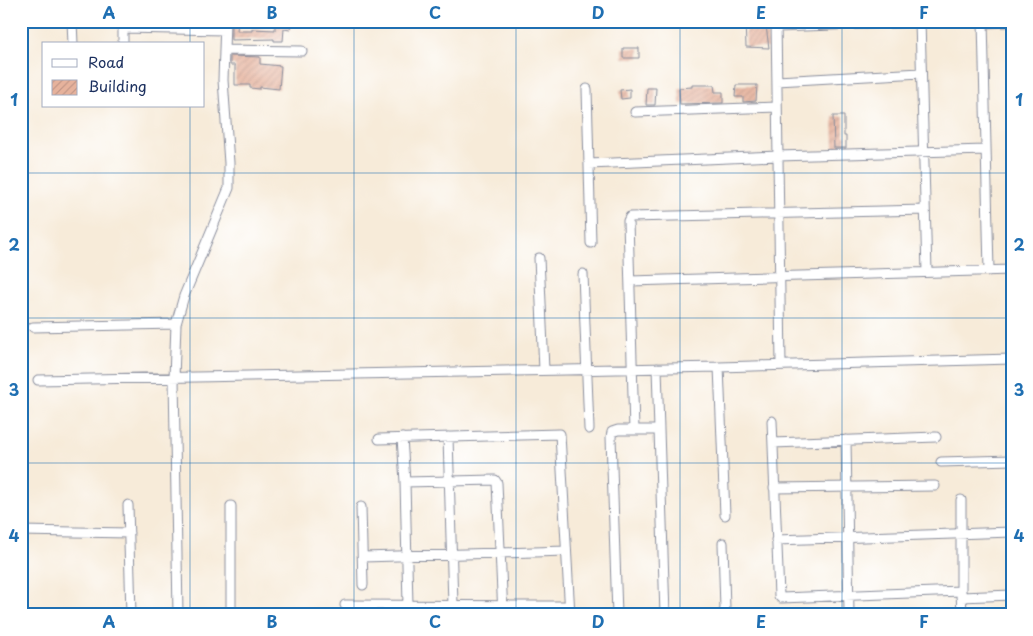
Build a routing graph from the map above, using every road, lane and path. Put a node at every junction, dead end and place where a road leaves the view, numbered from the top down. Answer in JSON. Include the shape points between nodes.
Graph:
{"nodes":[{"id":1,"x":72,"y":21,"type":"edge"},
{"id":2,"x":920,"y":22,"type":"edge"},
{"id":3,"x":983,"y":22,"type":"edge"},
{"id":4,"x":1012,"y":22,"type":"edge"},
{"id":5,"x":776,"y":24,"type":"edge"},
{"id":6,"x":123,"y":25,"type":"edge"},
{"id":7,"x":225,"y":25,"type":"edge"},
{"id":8,"x":73,"y":42,"type":"edge"},
{"id":9,"x":123,"y":42,"type":"edge"},
{"id":10,"x":224,"y":50,"type":"junction"},
{"id":11,"x":302,"y":51,"type":"dead end"},
{"id":12,"x":922,"y":73,"type":"junction"},
{"id":13,"x":777,"y":81,"type":"junction"},
{"id":14,"x":587,"y":90,"type":"dead end"},
{"id":15,"x":777,"y":107,"type":"junction"},
{"id":16,"x":635,"y":112,"type":"dead end"},
{"id":17,"x":986,"y":150,"type":"junction"},
{"id":18,"x":924,"y":152,"type":"junction"},
{"id":19,"x":778,"y":156,"type":"junction"},
{"id":20,"x":589,"y":164,"type":"junction"},
{"id":21,"x":925,"y":210,"type":"junction"},
{"id":22,"x":778,"y":213,"type":"junction"},
{"id":23,"x":591,"y":243,"type":"dead end"},
{"id":24,"x":539,"y":258,"type":"dead end"},
{"id":25,"x":1012,"y":270,"type":"edge"},
{"id":26,"x":989,"y":271,"type":"junction"},
{"id":27,"x":926,"y":272,"type":"junction"},
{"id":28,"x":583,"y":274,"type":"dead end"},
{"id":29,"x":779,"y":277,"type":"junction"},
{"id":30,"x":630,"y":281,"type":"junction"},
{"id":31,"x":176,"y":324,"type":"junction"},
{"id":32,"x":33,"y":326,"type":"dead end"},
{"id":33,"x":1012,"y":359,"type":"edge"},
{"id":34,"x":781,"y":365,"type":"junction"},
{"id":35,"x":719,"y":366,"type":"junction"},
{"id":36,"x":632,"y":368,"type":"junction"},
{"id":37,"x":657,"y":368,"type":"junction"},
{"id":38,"x":587,"y":369,"type":"junction"},
{"id":39,"x":544,"y":370,"type":"junction"},
{"id":40,"x":174,"y":378,"type":"junction"},
{"id":41,"x":38,"y":380,"type":"dead end"},
{"id":42,"x":772,"y":421,"type":"dead end"},
{"id":43,"x":589,"y":429,"type":"dead end"},
{"id":44,"x":634,"y":430,"type":"junction"},
{"id":45,"x":659,"y":430,"type":"junction"},
{"id":46,"x":448,"y":437,"type":"junction"},
{"id":47,"x":936,"y":437,"type":"dead end"},
{"id":48,"x":402,"y":438,"type":"junction"},
{"id":49,"x":379,"y":439,"type":"dead end"},
{"id":50,"x":846,"y":440,"type":"junction"},
{"id":51,"x":773,"y":443,"type":"junction"},
{"id":52,"x":1012,"y":460,"type":"edge"},
{"id":53,"x":941,"y":462,"type":"dead end"},
{"id":54,"x":450,"y":481,"type":"junction"},
{"id":55,"x":405,"y":482,"type":"junction"},
{"id":56,"x":935,"y":486,"type":"dead end"},
{"id":57,"x":846,"y":487,"type":"junction"},
{"id":58,"x":774,"y":488,"type":"junction"},
{"id":59,"x":961,"y":500,"type":"dead end"},
{"id":60,"x":128,"y":505,"type":"dead end"},
{"id":61,"x":231,"y":506,"type":"dead end"},
{"id":62,"x":361,"y":507,"type":"dead end"},
{"id":63,"x":725,"y":515,"type":"dead end"},
{"id":64,"x":21,"y":531,"type":"edge"},
{"id":65,"x":1012,"y":532,"type":"edge"},
{"id":66,"x":129,"y":533,"type":"junction"},
{"id":67,"x":961,"y":534,"type":"junction"},
{"id":68,"x":848,"y":538,"type":"junction"},
{"id":69,"x":776,"y":540,"type":"junction"},
{"id":70,"x":723,"y":543,"type":"dead end"},
{"id":71,"x":566,"y":551,"type":"junction"},
{"id":72,"x":500,"y":553,"type":"junction"},
{"id":73,"x":452,"y":554,"type":"junction"},
{"id":74,"x":407,"y":555,"type":"junction"},
{"id":75,"x":362,"y":557,"type":"junction"},
{"id":76,"x":363,"y":586,"type":"dead end"},
{"id":77,"x":961,"y":594,"type":"junction"},
{"id":78,"x":849,"y":595,"type":"junction"},
{"id":79,"x":1012,"y":595,"type":"edge"},
{"id":80,"x":344,"y":605,"type":"dead end"},
{"id":81,"x":408,"y":605,"type":"junction"},
{"id":82,"x":453,"y":605,"type":"junction"},
{"id":83,"x":503,"y":610,"type":"edge"},
{"id":84,"x":570,"y":610,"type":"edge"},
{"id":85,"x":131,"y":615,"type":"edge"},
{"id":86,"x":178,"y":615,"type":"edge"},
{"id":87,"x":231,"y":615,"type":"edge"},
{"id":88,"x":617,"y":615,"type":"edge"},
{"id":89,"x":665,"y":615,"type":"edge"},
{"id":90,"x":720,"y":615,"type":"edge"},
{"id":91,"x":849,"y":615,"type":"edge"},
{"id":92,"x":962,"y":615,"type":"edge"}],
"edges":[{"from":1,"to":8,"type":"street"},
{"from":2,"to":5,"type":"street"},
{"from":2,"to":12,"type":"street"},
{"from":3,"to":4,"type":"street"},
{"from":3,"to":17,"type":"street"},
{"from":5,"to":13,"type":"street"},
{"from":6,"to":7,"type":"street"},
{"from":6,"to":9,"type":"street"},
{"from":7,"to":10,"type":"street"},
{"from":10,"to":11,"type":"street"},
{"from":10,"to":31,"type":"street","via":[[229,188],[187,288]]},
{"from":12,"to":13,"type":"street"},
{"from":12,"to":18,"type":"street"},
{"from":13,"to":15,"type":"street"},
{"from":14,"to":20,"type":"street"},
{"from":15,"to":16,"type":"street"},
{"from":15,"to":19,"type":"street"},
{"from":17,"to":18,"type":"street"},
{"from":17,"to":26,"type":"street"},
{"from":18,"to":19,"type":"street"},
{"from":18,"to":21,"type":"street"},
{"from":19,"to":20,"type":"street"},
{"from":19,"to":22,"type":"street"},
{"from":20,"to":23,"type":"street"},
{"from":21,"to":22,"type":"street"},
{"from":21,"to":27,"type":"street"},
{"from":22,"to":29,"type":"street"},
{"from":22,"to":30,"type":"street","via":[[630,217]]},
{"from":24,"to":39,"type":"street"},
{"from":25,"to":26,"type":"street"},
{"from":26,"to":27,"type":"street"},
{"from":27,"to":29,"type":"street"},
{"from":28,"to":38,"type":"street"},
{"from":29,"to":30,"type":"street"},
{"from":29,"to":34,"type":"street"},
{"from":30,"to":36,"type":"street"},
{"from":31,"to":32,"type":"street"},
{"from":31,"to":40,"type":"street"},
{"from":33,"to":34,"type":"street"},
{"from":34,"to":35,"type":"street"},
{"from":35,"to":37,"type":"street"},
{"from":35,"to":63,"type":"street"},
{"from":36,"to":37,"type":"street"},
{"from":36,"to":38,"type":"street"},
{"from":36,"to":44,"type":"street"},
{"from":37,"to":45,"type":"street"},
{"from":38,"to":39,"type":"street"},
{"from":38,"to":43,"type":"street"},
{"from":39,"to":40,"type":"street"},
{"from":40,"to":41,"type":"street"},
{"from":40,"to":86,"type":"street"},
{"from":42,"to":51,"type":"street"},
{"from":44,"to":45,"type":"street"},
{"from":44,"to":88,"type":"street","via":[[618,430],[612,432],[611,437]]},
{"from":45,"to":89,"type":"street"},
{"from":46,"to":48,"type":"street"},
{"from":46,"to":54,"type":"street"},
{"from":46,"to":71,"type":"street","via":[[560,434]]},
{"from":47,"to":50,"type":"street"},
{"from":48,"to":49,"type":"street"},
{"from":48,"to":55,"type":"street"},
{"from":50,"to":51,"type":"street"},
{"from":50,"to":57,"type":"street"},
{"from":51,"to":58,"type":"street"},
{"from":52,"to":53,"type":"street"},
{"from":54,"to":55,"type":"street"},
{"from":54,"to":72,"type":"street","via":[[496,480]]},
{"from":54,"to":73,"type":"street"},
{"from":55,"to":74,"type":"street"},
{"from":56,"to":57,"type":"street"},
{"from":57,"to":58,"type":"street"},
{"from":57,"to":68,"type":"street"},
{"from":58,"to":69,"type":"street"},
{"from":59,"to":67,"type":"street"},
{"from":60,"to":66,"type":"street"},
{"from":61,"to":87,"type":"street"},
{"from":62,"to":75,"type":"street"},
{"from":64,"to":66,"type":"street"},
{"from":65,"to":67,"type":"street"},
{"from":66,"to":85,"type":"street"},
{"from":67,"to":68,"type":"street"},
{"from":67,"to":77,"type":"street"},
{"from":68,"to":69,"type":"street"},
{"from":68,"to":78,"type":"street"},
{"from":69,"to":78,"type":"street","via":[[781,598]]},
{"from":70,"to":90,"type":"street","via":[[725,609]]},
{"from":71,"to":72,"type":"street"},
{"from":71,"to":84,"type":"street"},
{"from":72,"to":73,"type":"street"},
{"from":72,"to":83,"type":"street"},
{"from":73,"to":74,"type":"street"},
{"from":73,"to":82,"type":"street"},
{"from":74,"to":75,"type":"street"},
{"from":74,"to":81,"type":"street"},
{"from":75,"to":76,"type":"street"},
{"from":77,"to":78,"type":"street"},
{"from":77,"to":79,"type":"street"},
{"from":77,"to":92,"type":"street"},
{"from":78,"to":91,"type":"street"},
{"from":80,"to":81,"type":"street"},
{"from":81,"to":82,"type":"street"},
{"from":82,"to":83,"type":"street"},
{"from":83,"to":84,"type":"street"}]}
